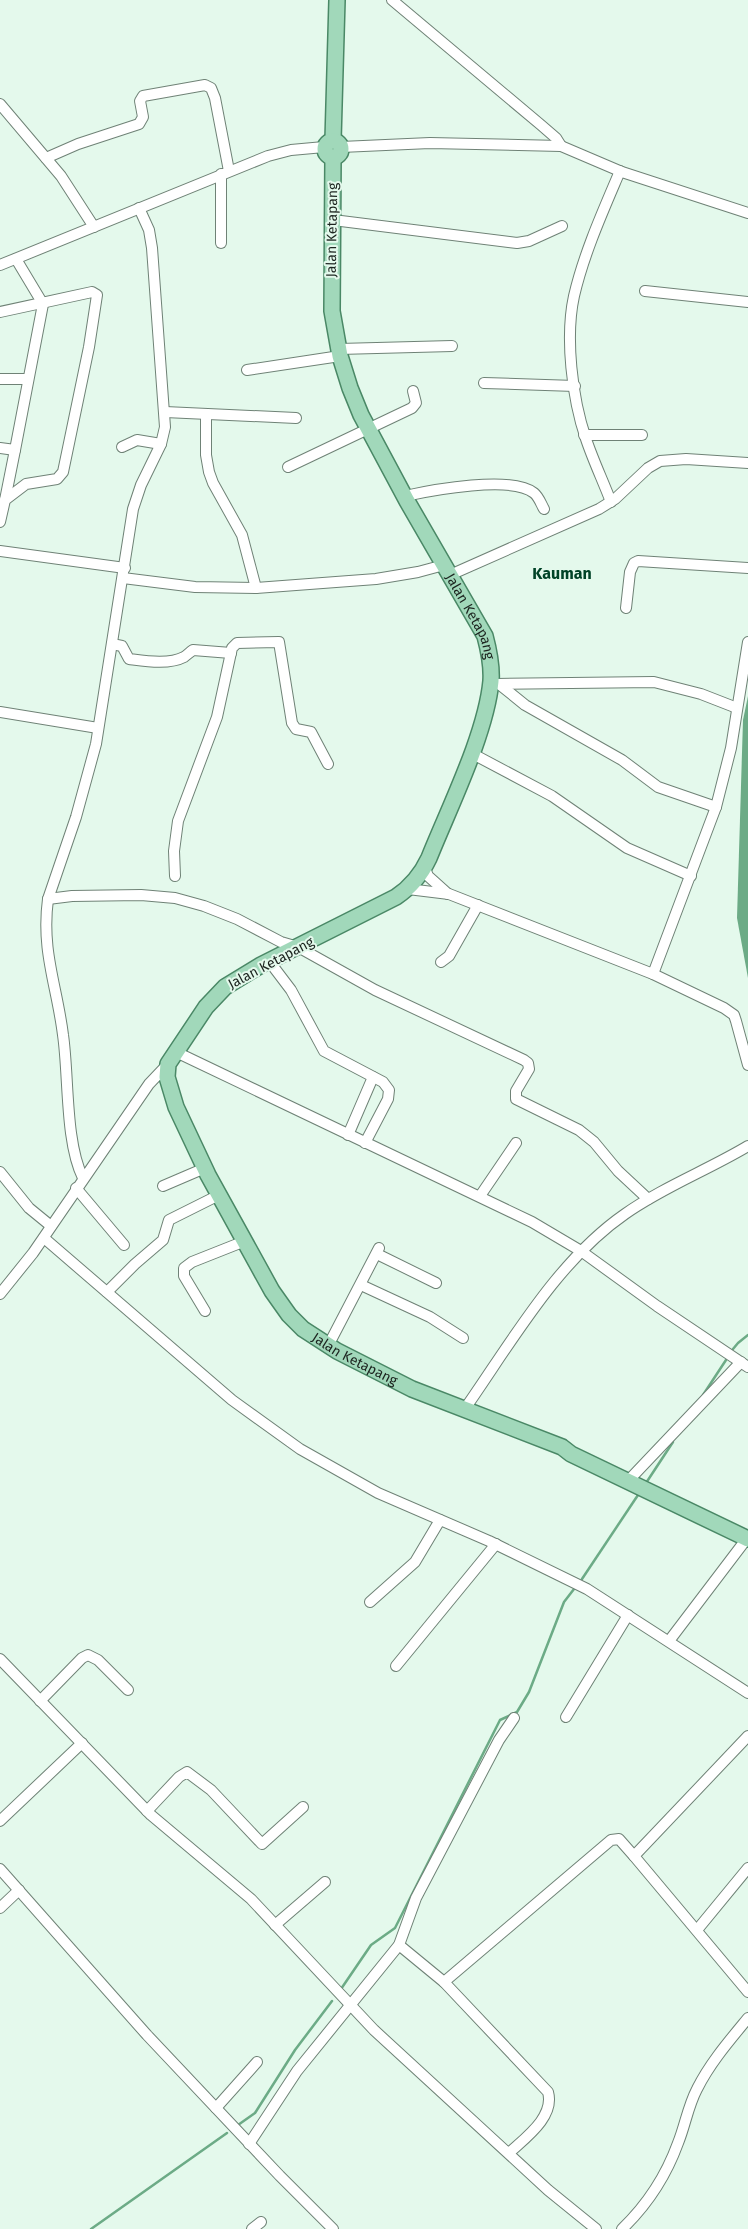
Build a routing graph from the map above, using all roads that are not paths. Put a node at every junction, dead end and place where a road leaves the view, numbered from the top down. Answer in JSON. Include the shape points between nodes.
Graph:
{"nodes":[{"id":1,"x":336,"y":0,"type":"edge"},
{"id":2,"x":392,"y":0,"type":"edge"},
{"id":3,"x":0,"y":104,"type":"edge"},
{"id":4,"x":561,"y":146,"type":"junction"},
{"id":5,"x":333,"y":148,"type":"junction"},
{"id":6,"x":46,"y":158,"type":"junction"},
{"id":7,"x":620,"y":171,"type":"junction"},
{"id":8,"x":225,"y":172,"type":"junction"},
{"id":9,"x":139,"y":208,"type":"junction"},
{"id":10,"x":748,"y":213,"type":"edge"},
{"id":11,"x":333,"y":220,"type":"junction"},
{"id":12,"x":562,"y":226,"type":"dead end"},
{"id":13,"x":94,"y":227,"type":"junction"},
{"id":14,"x":221,"y":243,"type":"dead end"},
{"id":15,"x":16,"y":259,"type":"junction"},
{"id":16,"x":0,"y":265,"type":"edge"},
{"id":17,"x":645,"y":291,"type":"dead end"},
{"id":18,"x":748,"y":302,"type":"edge"},
{"id":19,"x":43,"y":304,"type":"junction"},
{"id":20,"x":0,"y":312,"type":"edge"},
{"id":21,"x":452,"y":346,"type":"dead end"},
{"id":22,"x":340,"y":353,"type":"junction"},
{"id":23,"x":247,"y":370,"type":"dead end"},
{"id":24,"x":0,"y":379,"type":"edge"},
{"id":25,"x":28,"y":379,"type":"junction"},
{"id":26,"x":484,"y":383,"type":"dead end"},
{"id":27,"x":575,"y":386,"type":"junction"},
{"id":28,"x":413,"y":391,"type":"dead end"},
{"id":29,"x":164,"y":412,"type":"junction"},
{"id":30,"x":206,"y":414,"type":"junction"},
{"id":31,"x":296,"y":418,"type":"dead end"},
{"id":32,"x":368,"y":428,"type":"junction"},
{"id":33,"x":584,"y":435,"type":"junction"},
{"id":34,"x":642,"y":435,"type":"dead end"},
{"id":35,"x":161,"y":444,"type":"junction"},
{"id":36,"x":122,"y":447,"type":"dead end"},
{"id":37,"x":0,"y":448,"type":"edge"},
{"id":38,"x":15,"y":450,"type":"junction"},
{"id":39,"x":748,"y":462,"type":"edge"},
{"id":40,"x":288,"y":466,"type":"dead end"},
{"id":41,"x":405,"y":496,"type":"junction"},
{"id":42,"x":611,"y":502,"type":"junction"},
{"id":43,"x":3,"y":504,"type":"edge"},
{"id":44,"x":544,"y":509,"type":"dead end"},
{"id":45,"x":0,"y":522,"type":"edge"},
{"id":46,"x":0,"y":551,"type":"edge"},
{"id":47,"x":748,"y":568,"type":"edge"},
{"id":48,"x":447,"y":570,"type":"junction"},
{"id":49,"x":124,"y":573,"type":"junction"},
{"id":50,"x":256,"y":588,"type":"junction"},
{"id":51,"x":626,"y":608,"type":"dead end"},
{"id":52,"x":748,"y":642,"type":"edge"},
{"id":53,"x":112,"y":644,"type":"junction"},
{"id":54,"x":231,"y":653,"type":"junction"},
{"id":55,"x":495,"y":683,"type":"junction"},
{"id":56,"x":737,"y":708,"type":"junction"},
{"id":57,"x":0,"y":712,"type":"edge"},
{"id":58,"x":98,"y":728,"type":"junction"},
{"id":59,"x":471,"y":753,"type":"junction"},
{"id":60,"x":328,"y":764,"type":"dead end"},
{"id":61,"x":716,"y":806,"type":"junction"},
{"id":62,"x":425,"y":868,"type":"junction"},
{"id":63,"x":175,"y":876,"type":"dead end"},
{"id":64,"x":691,"y":876,"type":"junction"},
{"id":65,"x":408,"y":889,"type":"junction"},
{"id":66,"x":449,"y":894,"type":"junction"},
{"id":67,"x":48,"y":900,"type":"junction"},
{"id":68,"x":478,"y":905,"type":"junction"},
{"id":69,"x":298,"y":947,"type":"junction"},
{"id":70,"x":269,"y":961,"type":"junction"},
{"id":71,"x":441,"y":962,"type":"dead end"},
{"id":72,"x":652,"y":974,"type":"junction"},
{"id":73,"x":172,"y":1058,"type":"junction"},
{"id":74,"x":748,"y":1065,"type":"edge"},
{"id":75,"x":373,"y":1077,"type":"junction"},
{"id":76,"x":348,"y":1135,"type":"junction"},
{"id":77,"x":365,"y":1143,"type":"junction"},
{"id":78,"x":516,"y":1143,"type":"dead end"},
{"id":79,"x":748,"y":1146,"type":"edge"},
{"id":80,"x":205,"y":1168,"type":"junction"},
{"id":81,"x":0,"y":1172,"type":"edge"},
{"id":82,"x":83,"y":1178,"type":"junction"},
{"id":83,"x":162,"y":1186,"type":"dead end"},
{"id":84,"x":76,"y":1188,"type":"junction"},
{"id":85,"x":219,"y":1195,"type":"junction"},
{"id":86,"x":480,"y":1196,"type":"junction"},
{"id":87,"x":648,"y":1199,"type":"junction"},
{"id":88,"x":51,"y":1226,"type":"junction"},
{"id":89,"x":44,"y":1238,"type":"junction"},
{"id":90,"x":245,"y":1241,"type":"junction"},
{"id":91,"x":124,"y":1245,"type":"dead end"},
{"id":92,"x":581,"y":1251,"type":"junction"},
{"id":93,"x":436,"y":1283,"type":"dead end"},
{"id":94,"x":361,"y":1285,"type":"junction"},
{"id":95,"x":107,"y":1292,"type":"junction"},
{"id":96,"x":0,"y":1294,"type":"edge"},
{"id":97,"x":205,"y":1311,"type":"dead end"},
{"id":98,"x":463,"y":1338,"type":"dead end"},
{"id":99,"x":328,"y":1346,"type":"junction"},
{"id":100,"x":744,"y":1364,"type":"edge"},
{"id":101,"x":464,"y":1410,"type":"junction"},
{"id":102,"x":628,"y":1481,"type":"junction"},
{"id":103,"x":440,"y":1520,"type":"junction"},
{"id":104,"x":748,"y":1538,"type":"edge"},
{"id":105,"x":496,"y":1544,"type":"junction"},
{"id":106,"x":370,"y":1602,"type":"dead end"},
{"id":107,"x":628,"y":1614,"type":"junction"},
{"id":108,"x":669,"y":1642,"type":"junction"},
{"id":109,"x":0,"y":1659,"type":"edge"},
{"id":110,"x":396,"y":1666,"type":"dead end"},
{"id":111,"x":128,"y":1690,"type":"dead end"},
{"id":112,"x":748,"y":1693,"type":"edge"},
{"id":113,"x":40,"y":1701,"type":"junction"},
{"id":114,"x":566,"y":1717,"type":"dead end"},
{"id":115,"x":514,"y":1718,"type":"dead end"},
{"id":116,"x":748,"y":1736,"type":"edge"},
{"id":117,"x":82,"y":1743,"type":"junction"},
{"id":118,"x":303,"y":1807,"type":"dead end"},
{"id":119,"x":148,"y":1811,"type":"junction"},
{"id":120,"x":0,"y":1821,"type":"edge"},
{"id":121,"x":634,"y":1856,"type":"junction"},
{"id":122,"x":748,"y":1868,"type":"edge"},
{"id":123,"x":0,"y":1869,"type":"edge"},
{"id":124,"x":325,"y":1882,"type":"dead end"},
{"id":125,"x":19,"y":1890,"type":"junction"},
{"id":126,"x":0,"y":1908,"type":"edge"},
{"id":127,"x":275,"y":1925,"type":"junction"},
{"id":128,"x":697,"y":1930,"type":"junction"},
{"id":129,"x":399,"y":1945,"type":"junction"},
{"id":130,"x":444,"y":1982,"type":"junction"},
{"id":131,"x":748,"y":1992,"type":"edge"},
{"id":132,"x":348,"y":2002,"type":"junction"},
{"id":133,"x":748,"y":2018,"type":"edge"},
{"id":134,"x":257,"y":2062,"type":"dead end"},
{"id":135,"x":216,"y":2108,"type":"junction"},
{"id":136,"x":249,"y":2144,"type":"junction"},
{"id":137,"x":510,"y":2153,"type":"junction"},
{"id":138,"x":333,"y":2229,"type":"edge"},
{"id":139,"x":596,"y":2229,"type":"edge"},
{"id":140,"x":622,"y":2229,"type":"edge"}],
"edges":[{"from":1,"to":5,"type":"main road","name":"Jalan Ketapang"},
{"from":2,"to":4,"type":"street","via":[[546,129]]},
{"from":3,"to":6,"type":"street"},
{"from":4,"to":5,"type":"street","via":[[430,143]]},
{"from":4,"to":7,"type":"street"},
{"from":5,"to":8,"type":"street","via":[[291,150]]},
{"from":5,"to":11,"type":"main road","name":"Jalan Ketapang"},
{"from":6,"to":8,"type":"street","via":[[140,124],[143,96],[205,86],[211,88],[215,98]]},
{"from":6,"to":13,"type":"street"},
{"from":7,"to":10,"type":"street"},
{"from":7,"to":27,"type":"street","via":[[594,232],[574,295],[570,342]]},
{"from":8,"to":9,"type":"street"},
{"from":8,"to":14,"type":"street"},
{"from":9,"to":13,"type":"street"},
{"from":9,"to":29,"type":"street","via":[[149,230],[152,248]]},
{"from":11,"to":12,"type":"street","via":[[518,243]]},
{"from":11,"to":22,"type":"main road","name":"Jalan Ketapang","via":[[332,311]]},
{"from":13,"to":15,"type":"street"},
{"from":15,"to":16,"type":"street"},
{"from":15,"to":19,"type":"street"},
{"from":17,"to":18,"type":"street"},
{"from":19,"to":20,"type":"street"},
{"from":19,"to":25,"type":"street"},
{"from":19,"to":43,"type":"street","via":[[92,292],[97,295],[63,472],[57,479],[26,484]]},
{"from":21,"to":22,"type":"street"},
{"from":22,"to":23,"type":"street"},
{"from":22,"to":32,"type":"main road","name":"Jalan Ketapang","via":[[350,388]]},
{"from":24,"to":25,"type":"street"},
{"from":25,"to":38,"type":"street"},
{"from":26,"to":27,"type":"street"},
{"from":27,"to":33,"type":"street"},
{"from":28,"to":32,"type":"street","via":[[414,407]]},
{"from":29,"to":30,"type":"street"},
{"from":29,"to":35,"type":"street","via":[[166,427]]},
{"from":30,"to":31,"type":"street"},
{"from":30,"to":50,"type":"street","via":[[209,472],[242,535]]},
{"from":32,"to":40,"type":"street"},
{"from":32,"to":41,"type":"main road","name":"Jalan Ketapang"},
{"from":33,"to":34,"type":"street"},
{"from":33,"to":42,"type":"street"},
{"from":35,"to":36,"type":"street","via":[[137,440]]},
{"from":35,"to":49,"type":"street","via":[[140,485],[133,509]]},
{"from":37,"to":38,"type":"street"},
{"from":38,"to":43,"type":"street"},
{"from":39,"to":42,"type":"street","via":[[660,461]]},
{"from":41,"to":44,"type":"street","via":[[456,486],[516,486],[534,492]]},
{"from":41,"to":48,"type":"main road","name":"Jalan Ketapang"},
{"from":42,"to":48,"type":"street"},
{"from":43,"to":45,"type":"street"},
{"from":46,"to":49,"type":"street"},
{"from":47,"to":51,"type":"street","via":[[638,561],[630,572]]},
{"from":48,"to":50,"type":"street"},
{"from":48,"to":55,"type":"main road","name":"Jalan Ketapang","via":[[484,636]]},
{"from":49,"to":50,"type":"street","via":[[195,587]]},
{"from":49,"to":53,"type":"street"},
{"from":52,"to":56,"type":"street"},
{"from":53,"to":54,"type":"street","via":[[122,646],[129,659],[138,660],[170,661],[193,650]]},
{"from":53,"to":58,"type":"street"},
{"from":54,"to":60,"type":"street","via":[[234,645],[241,642],[279,642],[292,723],[296,729],[311,732]]},
{"from":54,"to":63,"type":"street","via":[[217,718],[178,821]]},
{"from":55,"to":56,"type":"street","via":[[654,682],[701,694]]},
{"from":55,"to":59,"type":"main road","name":"Jalan Ketapang"},
{"from":55,"to":61,"type":"street","via":[[658,787]]},
{"from":56,"to":61,"type":"street","via":[[731,748]]},
{"from":57,"to":58,"type":"street"},
{"from":58,"to":67,"type":"street","via":[[76,817]]},
{"from":59,"to":62,"type":"main road","name":"Jalan Ketapang"},
{"from":59,"to":64,"type":"street","via":[[552,796],[627,848]]},
{"from":61,"to":64,"type":"street"},
{"from":62,"to":65,"type":"main road","name":"Jalan Ketapang"},
{"from":62,"to":66,"type":"street","via":[[428,876]]},
{"from":64,"to":72,"type":"street"},
{"from":65,"to":66,"type":"street"},
{"from":65,"to":69,"type":"main road","name":"Jalan Ketapang"},
{"from":66,"to":68,"type":"street"},
{"from":67,"to":69,"type":"street","via":[[72,896],[175,898],[237,919],[281,942]]},
{"from":67,"to":82,"type":"street","via":[[46,931],[50,971],[64,1036],[75,1158]]},
{"from":68,"to":71,"type":"street","via":[[449,956]]},
{"from":68,"to":72,"type":"street"},
{"from":69,"to":70,"type":"main road","name":"Jalan Ketapang"},
{"from":69,"to":87,"type":"street","via":[[375,990],[528,1062],[529,1070],[516,1091],[516,1099],[579,1130]]},
{"from":70,"to":73,"type":"main road","name":"Jalan Ketapang","via":[[236,979],[214,996]]},
{"from":70,"to":75,"type":"street","via":[[291,990],[324,1051]]},
{"from":72,"to":74,"type":"street","via":[[730,1011],[738,1025]]},
{"from":73,"to":76,"type":"street"},
{"from":73,"to":80,"type":"main road","name":"Jalan Ketapang","via":[[167,1077],[176,1107]]},
{"from":73,"to":82,"type":"street","via":[[149,1084]]},
{"from":75,"to":76,"type":"street"},
{"from":75,"to":77,"type":"street","via":[[387,1087],[389,1094]]},
{"from":76,"to":77,"type":"street"},
{"from":77,"to":86,"type":"street"},
{"from":78,"to":86,"type":"street"},
{"from":79,"to":87,"type":"street"},
{"from":80,"to":83,"type":"street"},
{"from":80,"to":85,"type":"main road","name":"Jalan Ketapang"},
{"from":81,"to":88,"type":"street","via":[[29,1208]]},
{"from":82,"to":84,"type":"street"},
{"from":84,"to":88,"type":"street"},
{"from":84,"to":91,"type":"street"},
{"from":85,"to":90,"type":"main road","name":"Jalan Ketapang"},
{"from":85,"to":95,"type":"street","via":[[169,1220],[163,1240]]},
{"from":86,"to":92,"type":"street"},
{"from":87,"to":92,"type":"street"},
{"from":88,"to":89,"type":"street"},
{"from":89,"to":95,"type":"street"},
{"from":89,"to":96,"type":"street"},
{"from":90,"to":97,"type":"street","via":[[184,1268],[184,1276]]},
{"from":90,"to":99,"type":"main road","name":"Jalan Ketapang","via":[[289,1315]]},
{"from":92,"to":100,"type":"street"},
{"from":92,"to":101,"type":"street","via":[[552,1286]]},
{"from":93,"to":94,"type":"street","via":[[378,1251]]},
{"from":94,"to":98,"type":"street","via":[[430,1317]]},
{"from":94,"to":99,"type":"street"},
{"from":95,"to":103,"type":"street","via":[[232,1400],[287,1441],[346,1476]]},
{"from":99,"to":101,"type":"main road","name":"Jalan Ketapang"},
{"from":100,"to":102,"type":"street"},
{"from":101,"to":102,"type":"main road","name":"Jalan Ketapang","via":[[567,1451]]},
{"from":102,"to":104,"type":"main road","name":"Jalan Ketapang"},
{"from":103,"to":105,"type":"street"},
{"from":103,"to":106,"type":"street","via":[[415,1562]]},
{"from":104,"to":108,"type":"street"},
{"from":105,"to":107,"type":"street","via":[[587,1589]]},
{"from":105,"to":110,"type":"street"},
{"from":107,"to":108,"type":"street"},
{"from":107,"to":114,"type":"street"},
{"from":108,"to":112,"type":"street"},
{"from":109,"to":113,"type":"street"},
{"from":111,"to":113,"type":"street","via":[[98,1660],[88,1655]]},
{"from":113,"to":117,"type":"street"},
{"from":115,"to":129,"type":"street","via":[[499,1740],[416,1898]]},
{"from":116,"to":121,"type":"street"},
{"from":117,"to":119,"type":"street"},
{"from":117,"to":120,"type":"street"},
{"from":118,"to":119,"type":"street","via":[[262,1844],[211,1790],[187,1772]]},
{"from":119,"to":127,"type":"street","via":[[241,1890]]},
{"from":121,"to":128,"type":"street"},
{"from":121,"to":130,"type":"street","via":[[619,1839],[611,1840]]},
{"from":122,"to":128,"type":"street"},
{"from":123,"to":125,"type":"street"},
{"from":124,"to":127,"type":"street"},
{"from":125,"to":126,"type":"street"},
{"from":125,"to":135,"type":"street","via":[[140,2028]]},
{"from":127,"to":132,"type":"street"},
{"from":128,"to":131,"type":"street"},
{"from":129,"to":130,"type":"street"},
{"from":129,"to":132,"type":"street"},
{"from":130,"to":137,"type":"street","via":[[548,2092],[550,2106],[545,2116]]},
{"from":132,"to":136,"type":"street"},
{"from":132,"to":137,"type":"street","via":[[430,2083]]},
{"from":133,"to":140,"type":"street","via":[[713,2062],[697,2090],[672,2159],[661,2179],[646,2203]]},
{"from":134,"to":135,"type":"street"},
{"from":135,"to":136,"type":"street"},
{"from":136,"to":138,"type":"street"},
{"from":137,"to":139,"type":"street","via":[[548,2190]]}]}
